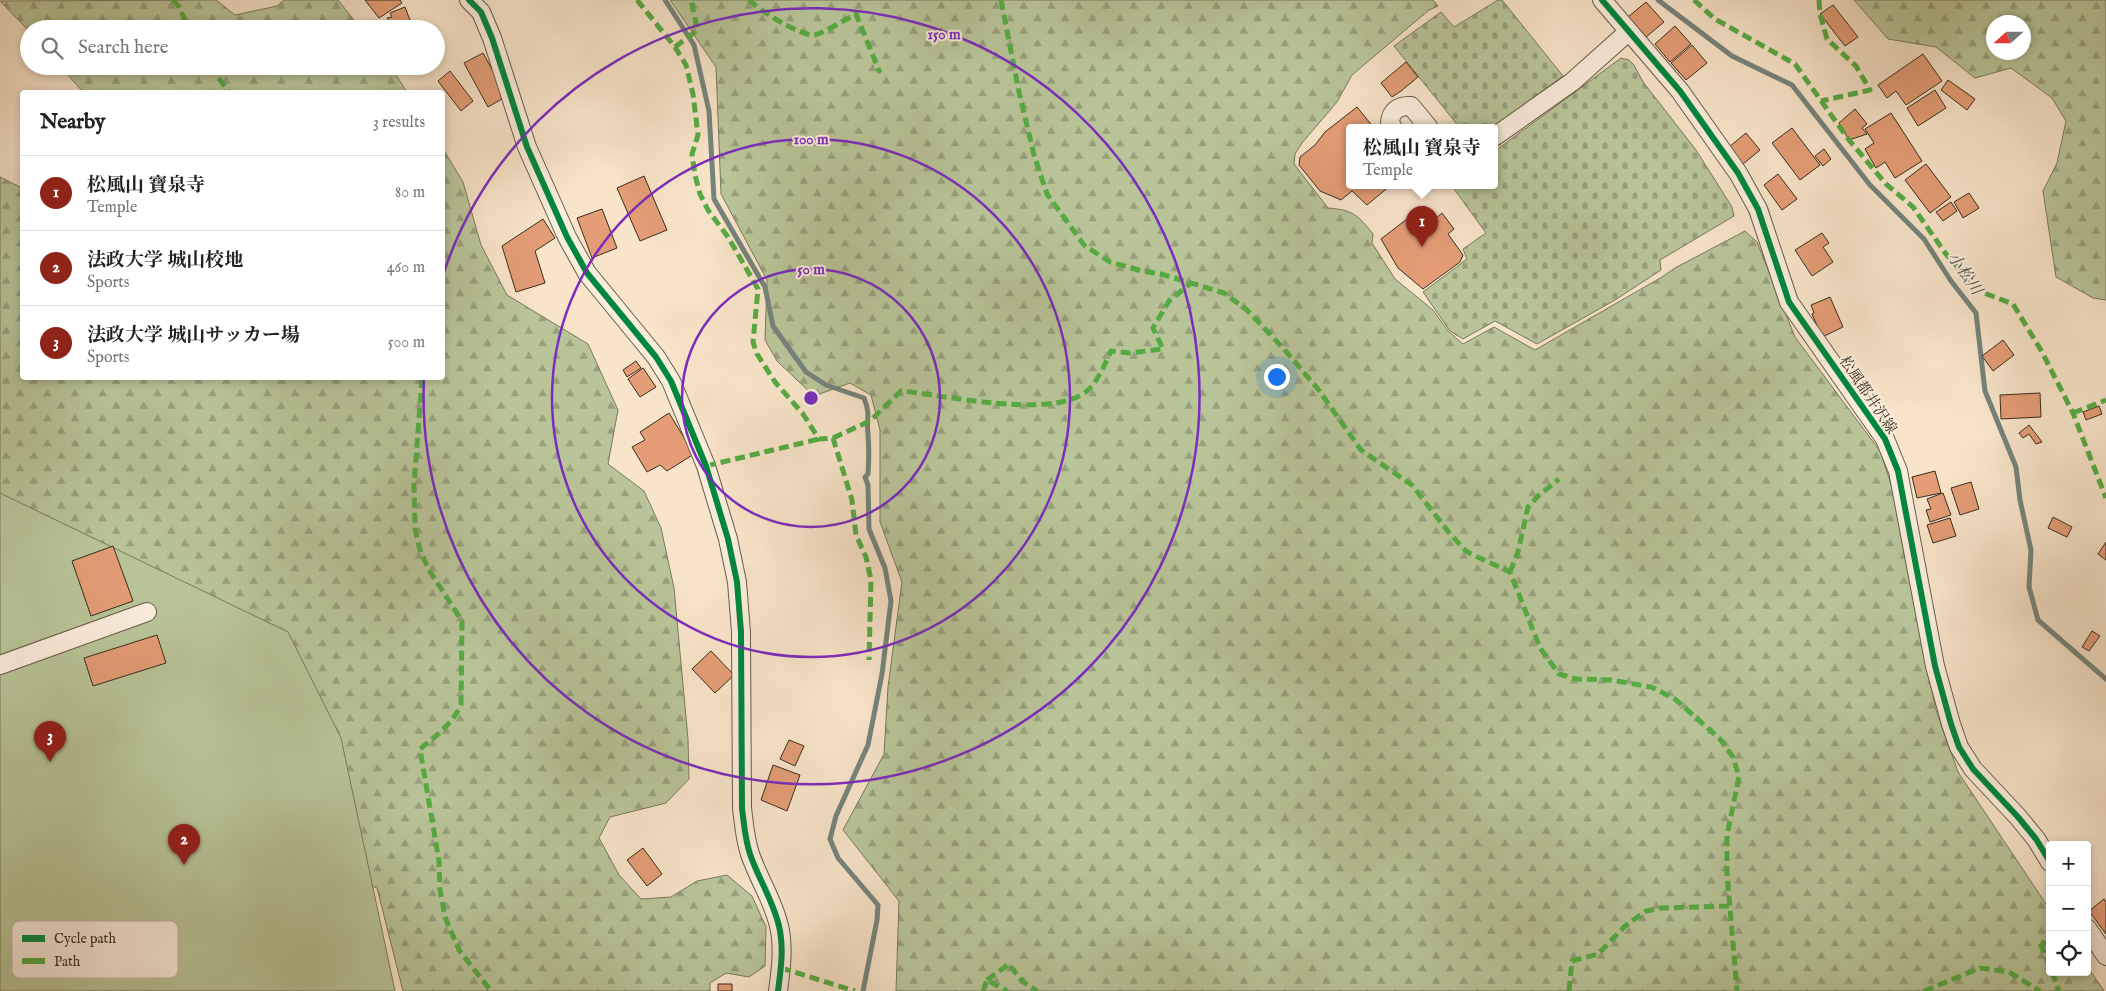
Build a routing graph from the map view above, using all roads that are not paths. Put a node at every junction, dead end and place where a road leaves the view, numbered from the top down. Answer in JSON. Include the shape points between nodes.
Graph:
{"nodes":[{"id":1,"x":469,"y":0,"type":"edge"},
{"id":2,"x":1602,"y":0,"type":"edge"},
{"id":3,"x":1628,"y":32,"type":"junction"},
{"id":4,"x":1390,"y":124,"type":"edge"},
{"id":5,"x":1425,"y":124,"type":"edge"},
{"id":6,"x":1498,"y":134,"type":"edge"},
{"id":7,"x":147,"y":612,"type":"dead end"},
{"id":8,"x":0,"y":665,"type":"edge"},
{"id":9,"x":2046,"y":855,"type":"edge"},
{"id":10,"x":2089,"y":931,"type":"edge"},
{"id":11,"x":2106,"y":956,"type":"edge"},
{"id":12,"x":778,"y":991,"type":"edge"}],
"edges":[{"from":1,"to":12,"type":"street","via":[[481,12],[492,38],[527,146],[567,237],[587,273],[656,357],[671,381],[706,466],[737,582],[741,632],[742,808],[750,855],[779,926],[782,949]]},
{"from":2,"to":3,"type":"street","name":"松風都井沢線"},
{"from":3,"to":6,"type":"street","via":[[1572,82]]},
{"from":3,"to":9,"type":"street","name":"松風都井沢線","via":[[1680,91],[1738,173],[1758,208],[1788,302],[1885,439],[1898,471],[1935,666],[1959,747],[1973,769],[2018,816]]},
{"from":4,"to":5,"type":"street","via":[[1392,114],[1398,108],[1411,106]]},
{"from":7,"to":8,"type":"street"},
{"from":10,"to":11,"type":"street"}]}
